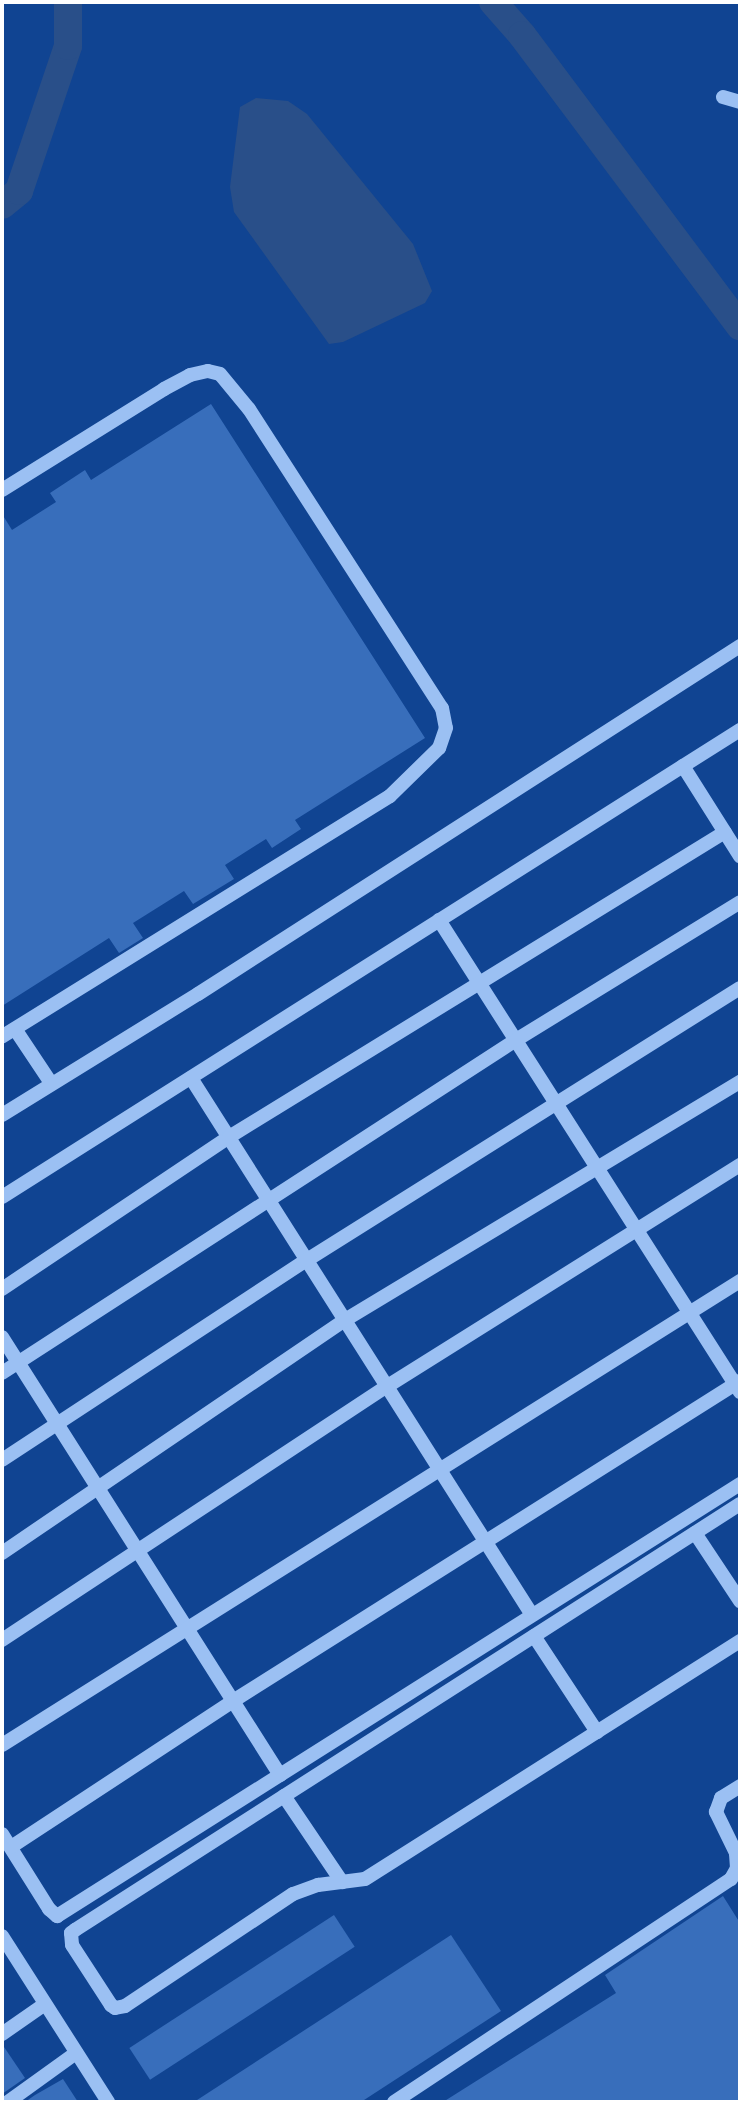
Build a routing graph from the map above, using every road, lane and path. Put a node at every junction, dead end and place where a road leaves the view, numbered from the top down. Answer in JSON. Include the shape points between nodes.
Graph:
{"nodes":[{"id":1,"x":723,"y":97,"type":"dead end"},
{"id":2,"x":740,"y":102,"type":"edge"},
{"id":3,"x":2,"y":490,"type":"edge"},
{"id":4,"x":740,"y":646,"type":"edge"},
{"id":5,"x":740,"y":730,"type":"edge"},
{"id":6,"x":683,"y":766,"type":"junction"},
{"id":7,"x":725,"y":832,"type":"junction"},
{"id":8,"x":740,"y":856,"type":"edge"},
{"id":9,"x":740,"y":902,"type":"edge"},
{"id":10,"x":439,"y":920,"type":"junction"},
{"id":11,"x":478,"y":981,"type":"junction"},
{"id":12,"x":740,"y":988,"type":"edge"},
{"id":13,"x":9,"y":1033,"type":"edge"},
{"id":14,"x":516,"y":1040,"type":"junction"},
{"id":15,"x":191,"y":1078,"type":"junction"},
{"id":16,"x":740,"y":1082,"type":"edge"},
{"id":17,"x":51,"y":1083,"type":"junction"},
{"id":18,"x":556,"y":1104,"type":"junction"},
{"id":19,"x":4,"y":1108,"type":"edge"},
{"id":20,"x":229,"y":1137,"type":"junction"},
{"id":21,"x":740,"y":1165,"type":"edge"},
{"id":22,"x":597,"y":1168,"type":"junction"},
{"id":23,"x":2,"y":1197,"type":"edge"},
{"id":24,"x":269,"y":1198,"type":"junction"},
{"id":25,"x":636,"y":1229,"type":"junction"},
{"id":26,"x":307,"y":1260,"type":"junction"},
{"id":27,"x":740,"y":1281,"type":"edge"},
{"id":28,"x":2,"y":1289,"type":"edge"},
{"id":29,"x":689,"y":1313,"type":"junction"},
{"id":30,"x":345,"y":1320,"type":"junction"},
{"id":31,"x":2,"y":1337,"type":"edge"},
{"id":32,"x":18,"y":1362,"type":"junction"},
{"id":33,"x":2,"y":1373,"type":"edge"},
{"id":34,"x":738,"y":1386,"type":"edge"},
{"id":35,"x":386,"y":1387,"type":"junction"},
{"id":36,"x":57,"y":1424,"type":"junction"},
{"id":37,"x":2,"y":1460,"type":"edge"},
{"id":38,"x":439,"y":1469,"type":"junction"},
{"id":39,"x":740,"y":1484,"type":"edge"},
{"id":40,"x":99,"y":1490,"type":"junction"},
{"id":41,"x":740,"y":1504,"type":"edge"},
{"id":42,"x":695,"y":1533,"type":"junction"},
{"id":43,"x":483,"y":1542,"type":"junction"},
{"id":44,"x":137,"y":1549,"type":"junction"},
{"id":45,"x":2,"y":1553,"type":"edge"},
{"id":46,"x":740,"y":1601,"type":"edge"},
{"id":47,"x":532,"y":1615,"type":"junction"},
{"id":48,"x":187,"y":1629,"type":"junction"},
{"id":49,"x":534,"y":1636,"type":"junction"},
{"id":50,"x":2,"y":1640,"type":"edge"},
{"id":51,"x":740,"y":1641,"type":"edge"},
{"id":52,"x":233,"y":1701,"type":"junction"},
{"id":53,"x":597,"y":1732,"type":"junction"},
{"id":54,"x":2,"y":1745,"type":"edge"},
{"id":55,"x":280,"y":1775,"type":"junction"},
{"id":56,"x":740,"y":1786,"type":"edge"},
{"id":57,"x":284,"y":1796,"type":"junction"},
{"id":58,"x":2,"y":1834,"type":"edge"},
{"id":59,"x":11,"y":1847,"type":"junction"},
{"id":60,"x":342,"y":1882,"type":"junction"},
{"id":61,"x":2,"y":1936,"type":"edge"},
{"id":62,"x":45,"y":2004,"type":"junction"},
{"id":63,"x":2,"y":2034,"type":"edge"},
{"id":64,"x":76,"y":2053,"type":"junction"},
{"id":65,"x":8,"y":2102,"type":"edge"},
{"id":66,"x":108,"y":2102,"type":"edge"},
{"id":67,"x":394,"y":2102,"type":"edge"}],
"edges":[{"from":1,"to":2,"type":"street"},
{"from":3,"to":13,"type":"street","via":[[190,375],[220,374],[249,409],[442,708],[446,728],[439,748],[390,796]]},
{"from":4,"to":17,"type":"street"},
{"from":5,"to":6,"type":"street"},
{"from":6,"to":7,"type":"street"},
{"from":6,"to":10,"type":"street"},
{"from":7,"to":8,"type":"street"},
{"from":7,"to":11,"type":"street"},
{"from":9,"to":14,"type":"street"},
{"from":10,"to":11,"type":"street"},
{"from":10,"to":15,"type":"street"},
{"from":11,"to":14,"type":"street"},
{"from":11,"to":20,"type":"street"},
{"from":12,"to":18,"type":"street"},
{"from":13,"to":17,"type":"street"},
{"from":14,"to":18,"type":"street"},
{"from":14,"to":24,"type":"street"},
{"from":15,"to":20,"type":"street"},
{"from":15,"to":23,"type":"street"},
{"from":16,"to":22,"type":"street"},
{"from":17,"to":19,"type":"street"},
{"from":18,"to":22,"type":"street"},
{"from":18,"to":26,"type":"street"},
{"from":20,"to":24,"type":"street"},
{"from":20,"to":28,"type":"street"},
{"from":21,"to":25,"type":"street"},
{"from":22,"to":25,"type":"street"},
{"from":22,"to":30,"type":"street"},
{"from":24,"to":26,"type":"street"},
{"from":24,"to":32,"type":"street"},
{"from":25,"to":29,"type":"street"},
{"from":25,"to":35,"type":"street"},
{"from":26,"to":30,"type":"street"},
{"from":26,"to":36,"type":"street"},
{"from":27,"to":29,"type":"street"},
{"from":29,"to":34,"type":"street"},
{"from":29,"to":38,"type":"street"},
{"from":30,"to":35,"type":"street"},
{"from":30,"to":40,"type":"street"},
{"from":31,"to":32,"type":"street"},
{"from":32,"to":33,"type":"street"},
{"from":32,"to":36,"type":"street"},
{"from":34,"to":43,"type":"street"},
{"from":35,"to":38,"type":"street"},
{"from":35,"to":44,"type":"street"},
{"from":36,"to":37,"type":"street"},
{"from":36,"to":40,"type":"street"},
{"from":38,"to":43,"type":"street"},
{"from":38,"to":48,"type":"street"},
{"from":39,"to":47,"type":"street"},
{"from":40,"to":44,"type":"street"},
{"from":40,"to":45,"type":"street"},
{"from":41,"to":42,"type":"street"},
{"from":42,"to":46,"type":"street"},
{"from":42,"to":49,"type":"street"},
{"from":43,"to":47,"type":"street"},
{"from":43,"to":52,"type":"street"},
{"from":44,"to":48,"type":"street"},
{"from":44,"to":50,"type":"street"},
{"from":47,"to":55,"type":"street"},
{"from":48,"to":52,"type":"street"},
{"from":48,"to":54,"type":"street"},
{"from":49,"to":53,"type":"street"},
{"from":49,"to":57,"type":"street"},
{"from":51,"to":53,"type":"street"},
{"from":52,"to":55,"type":"street"},
{"from":52,"to":59,"type":"street"},
{"from":53,"to":60,"type":"street","via":[[365,1879]]},
{"from":55,"to":59,"type":"street","via":[[57,1916]]},
{"from":56,"to":67,"type":"street","via":[[721,1798],[716,1812],[736,1853],[731,1879]]},
{"from":57,"to":60,"type":"street"},
{"from":57,"to":60,"type":"street","via":[[71,1933],[72,1945],[111,2005],[125,2006],[293,1894]]},
{"from":58,"to":59,"type":"street"},
{"from":61,"to":62,"type":"street"},
{"from":62,"to":63,"type":"street"},
{"from":62,"to":64,"type":"street"},
{"from":64,"to":65,"type":"street"},
{"from":64,"to":66,"type":"street"}]}
